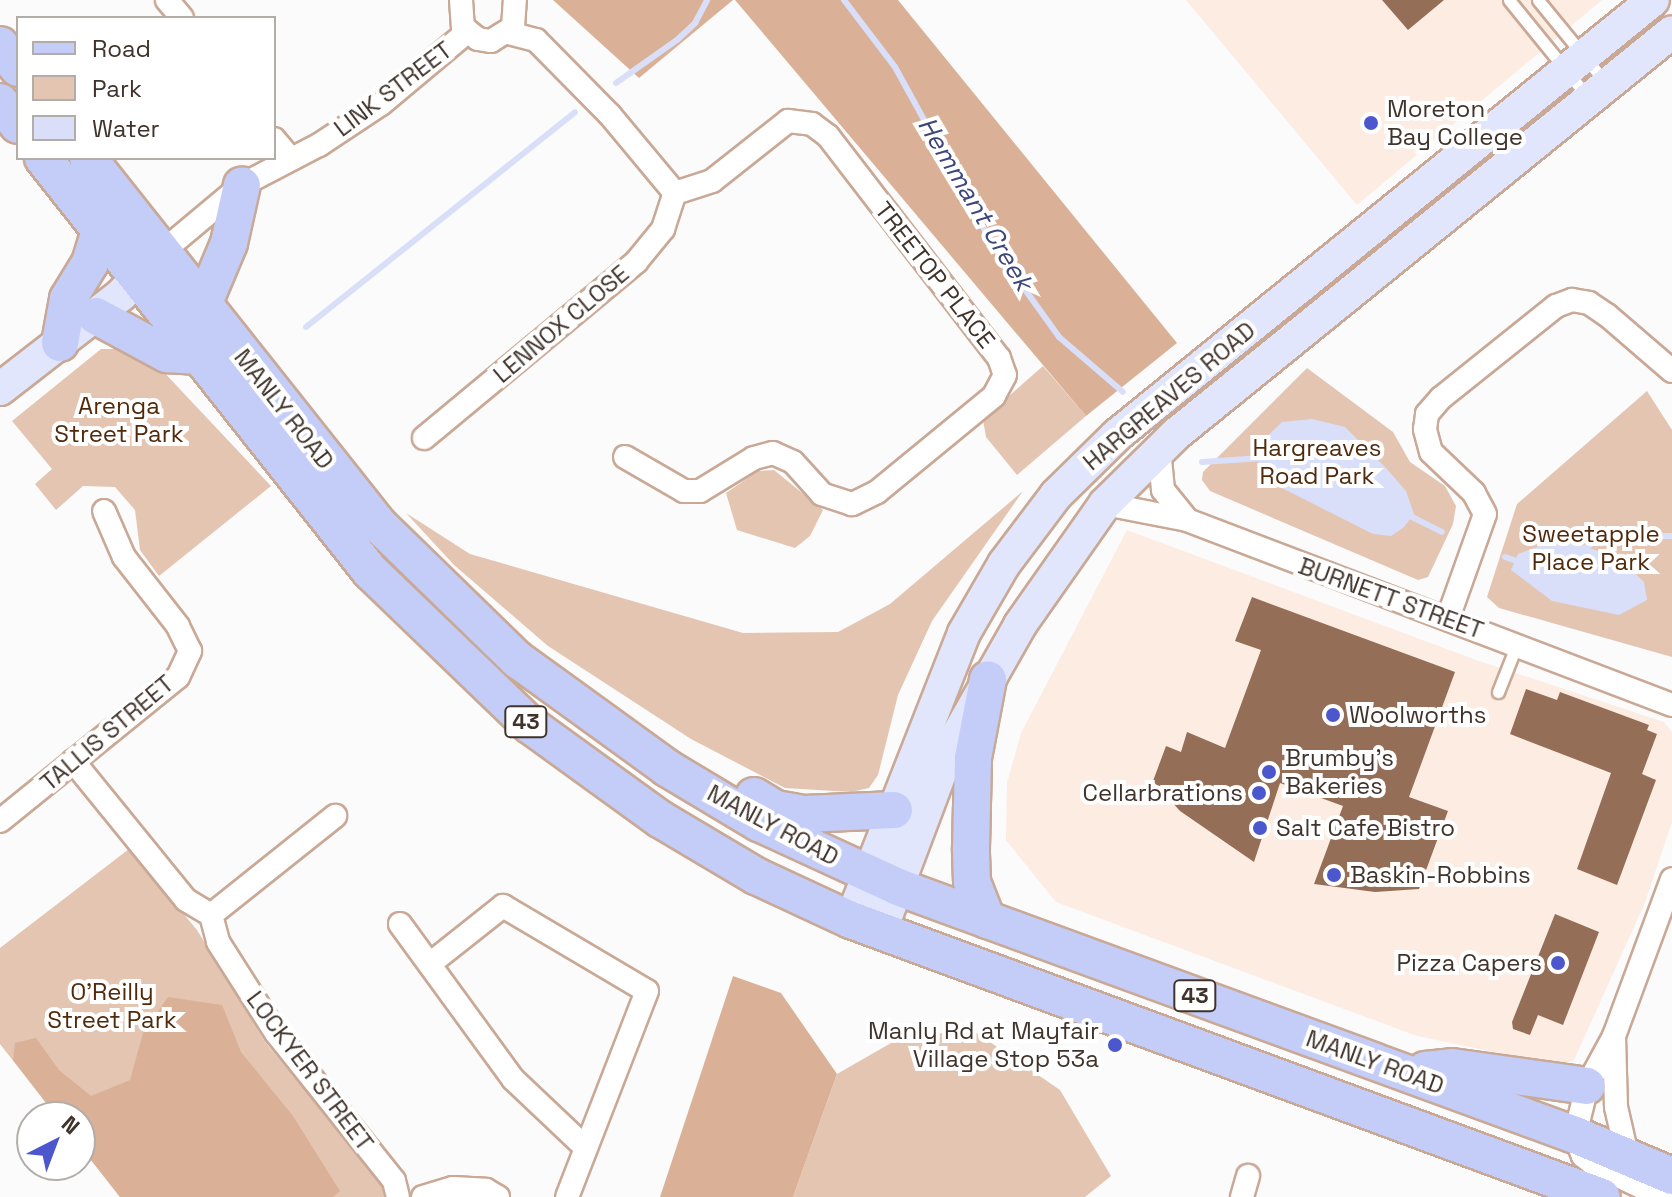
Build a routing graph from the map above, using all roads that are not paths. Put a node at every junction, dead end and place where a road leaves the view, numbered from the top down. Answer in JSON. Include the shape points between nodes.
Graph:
{"nodes":[{"id":1,"x":167,"y":0,"type":"edge"},
{"id":2,"x":461,"y":0,"type":"edge"},
{"id":3,"x":515,"y":0,"type":"edge"},
{"id":4,"x":1509,"y":0,"type":"edge"},
{"id":5,"x":1538,"y":0,"type":"edge"},
{"id":6,"x":1653,"y":0,"type":"edge"},
{"id":7,"x":180,"y":16,"type":"edge"},
{"id":8,"x":467,"y":32,"type":"junction"},
{"id":9,"x":1672,"y":32,"type":"edge"},
{"id":10,"x":509,"y":33,"type":"junction"},
{"id":11,"x":0,"y":45,"type":"edge"},
{"id":12,"x":1576,"y":64,"type":"junction"},
{"id":13,"x":16,"y":65,"type":"edge"},
{"id":14,"x":1598,"y":92,"type":"junction"},
{"id":15,"x":0,"y":102,"type":"edge"},
{"id":16,"x":16,"y":122,"type":"edge"},
{"id":17,"x":276,"y":141,"type":"edge"},
{"id":18,"x":289,"y":157,"type":"junction"},
{"id":19,"x":45,"y":160,"type":"edge"},
{"id":20,"x":89,"y":160,"type":"edge"},
{"id":21,"x":242,"y":185,"type":"junction"},
{"id":22,"x":675,"y":193,"type":"junction"},
{"id":23,"x":100,"y":231,"type":"junction"},
{"id":24,"x":150,"y":265,"type":"junction"},
{"id":25,"x":203,"y":305,"type":"junction"},
{"id":26,"x":96,"y":316,"type":"junction"},
{"id":27,"x":60,"y":343,"type":"junction"},
{"id":28,"x":198,"y":356,"type":"junction"},
{"id":29,"x":1672,"y":371,"type":"edge"},
{"id":30,"x":0,"y":389,"type":"edge"},
{"id":31,"x":424,"y":438,"type":"dead end"},
{"id":32,"x":1159,"y":449,"type":"junction"},
{"id":33,"x":625,"y":457,"type":"dead end"},
{"id":34,"x":1105,"y":504,"type":"junction"},
{"id":35,"x":104,"y":511,"type":"dead end"},
{"id":36,"x":1187,"y":520,"type":"junction"},
{"id":37,"x":1448,"y":618,"type":"junction"},
{"id":38,"x":1517,"y":644,"type":"junction"},
{"id":39,"x":988,"y":679,"type":"junction"},
{"id":40,"x":1498,"y":692,"type":"dead end"},
{"id":41,"x":1672,"y":705,"type":"edge"},
{"id":42,"x":593,"y":717,"type":"junction"},
{"id":43,"x":73,"y":761,"type":"junction"},
{"id":44,"x":894,"y":810,"type":"junction"},
{"id":45,"x":335,"y":816,"type":"dead end"},
{"id":46,"x":0,"y":821,"type":"edge"},
{"id":47,"x":1672,"y":879,"type":"edge"},
{"id":48,"x":883,"y":881,"type":"junction"},
{"id":49,"x":211,"y":915,"type":"junction"},
{"id":50,"x":987,"y":920,"type":"junction"},
{"id":51,"x":400,"y":924,"type":"dead end"},
{"id":52,"x":865,"y":926,"type":"junction"},
{"id":53,"x":431,"y":963,"type":"junction"},
{"id":54,"x":1614,"y":1036,"type":"junction"},
{"id":55,"x":1404,"y":1072,"type":"junction"},
{"id":56,"x":1587,"y":1086,"type":"junction"},
{"id":57,"x":1575,"y":1135,"type":"junction"},
{"id":58,"x":586,"y":1148,"type":"junction"},
{"id":59,"x":1627,"y":1155,"type":"junction"},
{"id":60,"x":1672,"y":1176,"type":"edge"},
{"id":61,"x":398,"y":1197,"type":"edge"},
{"id":62,"x":423,"y":1197,"type":"edge"},
{"id":63,"x":498,"y":1197,"type":"edge"},
{"id":64,"x":567,"y":1197,"type":"edge"},
{"id":65,"x":1602,"y":1197,"type":"edge"},
{"id":66,"x":1662,"y":1197,"type":"edge"}],
"edges":[{"from":1,"to":7,"type":"street"},
{"from":2,"to":8,"type":"street","via":[[458,15]]},
{"from":3,"to":10,"type":"street","via":[[518,14]]},
{"from":4,"to":12,"type":"lane"},
{"from":5,"to":12,"type":"lane"},
{"from":6,"to":12,"type":"main road","name":"HARGREAVES ROAD"},
{"from":8,"to":10,"type":"street","via":[[491,41]]},
{"from":8,"to":18,"type":"street","name":"LINK STREET","via":[[381,104],[319,145]]},
{"from":9,"to":14,"type":"main road","name":"HARGREAVES ROAD"},
{"from":10,"to":22,"type":"street","via":[[536,40],[627,134]]},
{"from":11,"to":13,"type":"main road"},
{"from":12,"to":14,"type":"lane"},
{"from":12,"to":14,"type":"lane"},
{"from":12,"to":44,"type":"main road","name":"HARGREAVES ROAD","via":[[1117,435],[1056,495],[1004,564],[964,633]]},
{"from":14,"to":32,"type":"main road","name":"HARGREAVES ROAD"},
{"from":15,"to":16,"type":"main road"},
{"from":17,"to":18,"type":"street"},
{"from":18,"to":21,"type":"street","name":"LINK STREET"},
{"from":19,"to":23,"type":"main road","name":"MANLY ROAD","number":"43"},
{"from":20,"to":24,"type":"main road","name":"MANLY ROAD","number":"43"},
{"from":21,"to":24,"type":"street","name":"LINK STREET"},
{"from":21,"to":25,"type":"main road","via":[[229,243]]},
{"from":22,"to":31,"type":"street","name":"LENNOX CLOSE","via":[[663,229],[636,262]]},
{"from":22,"to":33,"type":"street","name":"TREETOP PLACE","via":[[712,181],[788,121],[812,124],[828,136],[999,358],[1005,375],[994,396],[877,492],[852,504],[822,494],[793,462],[773,453],[754,458],[700,491],[684,491]]},
{"from":23,"to":24,"type":"main road","name":"MANLY ROAD","number":"43"},
{"from":23,"to":27,"type":"main road","via":[[90,263],[68,299]]},
{"from":24,"to":25,"type":"main road","name":"MANLY ROAD","number":"43"},
{"from":24,"to":26,"type":"main road"},
{"from":24,"to":28,"type":"main road","name":"MANLY ROAD","number":"43"},
{"from":25,"to":42,"type":"main road","name":"MANLY ROAD","number":"43","via":[[379,525],[464,612]]},
{"from":26,"to":27,"type":"main road"},
{"from":26,"to":28,"type":"main road","via":[[167,354]]},
{"from":27,"to":30,"type":"main road"},
{"from":28,"to":52,"type":"main road","name":"MANLY ROAD","number":"43","via":[[370,571],[530,725],[708,849]]},
{"from":29,"to":37,"type":"street","via":[[1607,315],[1572,300],[1556,306],[1441,398],[1427,414],[1431,452],[1474,493],[1485,514]]},
{"from":32,"to":34,"type":"main road","name":"HARGREAVES ROAD"},
{"from":32,"to":36,"type":"street","via":[[1163,490]]},
{"from":34,"to":36,"type":"street","name":"BURNETT STREET"},
{"from":34,"to":39,"type":"main road","name":"HARGREAVES ROAD","via":[[1065,556]]},
{"from":35,"to":43,"type":"street","name":"TALLIS STREET","via":[[124,557],[178,626],[190,651],[178,677]]},
{"from":36,"to":37,"type":"street","name":"BURNETT STREET"},
{"from":37,"to":38,"type":"street","name":"BURNETT STREET"},
{"from":38,"to":40,"type":"lane"},
{"from":38,"to":41,"type":"street","name":"BURNETT STREET"},
{"from":39,"to":48,"type":"main road","name":"HARGREAVES ROAD"},
{"from":39,"to":50,"type":"main road","via":[[973,758],[971,859],[972,882]]},
{"from":42,"to":44,"type":"main road","via":[[631,721],[776,809],[822,815]]},
{"from":42,"to":48,"type":"main road","name":"MANLY ROAD","number":"43","via":[[759,823]]},
{"from":43,"to":46,"type":"street","name":"TALLIS STREET"},
{"from":43,"to":49,"type":"street","via":[[186,900]]},
{"from":44,"to":48,"type":"main road","name":"HARGREAVES ROAD"},
{"from":45,"to":49,"type":"street"},
{"from":47,"to":54,"type":"street"},
{"from":48,"to":50,"type":"main road","name":"MANLY ROAD","number":"43"},
{"from":48,"to":52,"type":"main road","name":"HARGREAVES ROAD"},
{"from":49,"to":61,"type":"street","name":"LOCKYER STREET","via":[[218,942],[276,1033],[394,1181]]},
{"from":50,"to":55,"type":"main road","name":"MANLY ROAD","number":"43"},
{"from":51,"to":53,"type":"street"},
{"from":52,"to":65,"type":"main road","name":"MANLY ROAD","number":"43"},
{"from":53,"to":58,"type":"street","via":[[513,1079]]},
{"from":53,"to":58,"type":"street","via":[[503,906],[647,991]]},
{"from":54,"to":56,"type":"street"},
{"from":54,"to":59,"type":"street","via":[[1616,1107]]},
{"from":55,"to":56,"type":"main road","via":[[1452,1067]]},
{"from":55,"to":57,"type":"main road","name":"MANLY ROAD","number":"43"},
{"from":56,"to":57,"type":"street"},
{"from":57,"to":59,"type":"main road","name":"MANLY ROAD","number":"43"},
{"from":57,"to":66,"type":"street","via":[[1583,1156],[1593,1164]]},
{"from":58,"to":64,"type":"street"},
{"from":59,"to":60,"type":"main road","name":"MANLY ROAD","number":"43"},
{"from":62,"to":63,"type":"street","via":[[453,1188],[486,1190]]}]}
